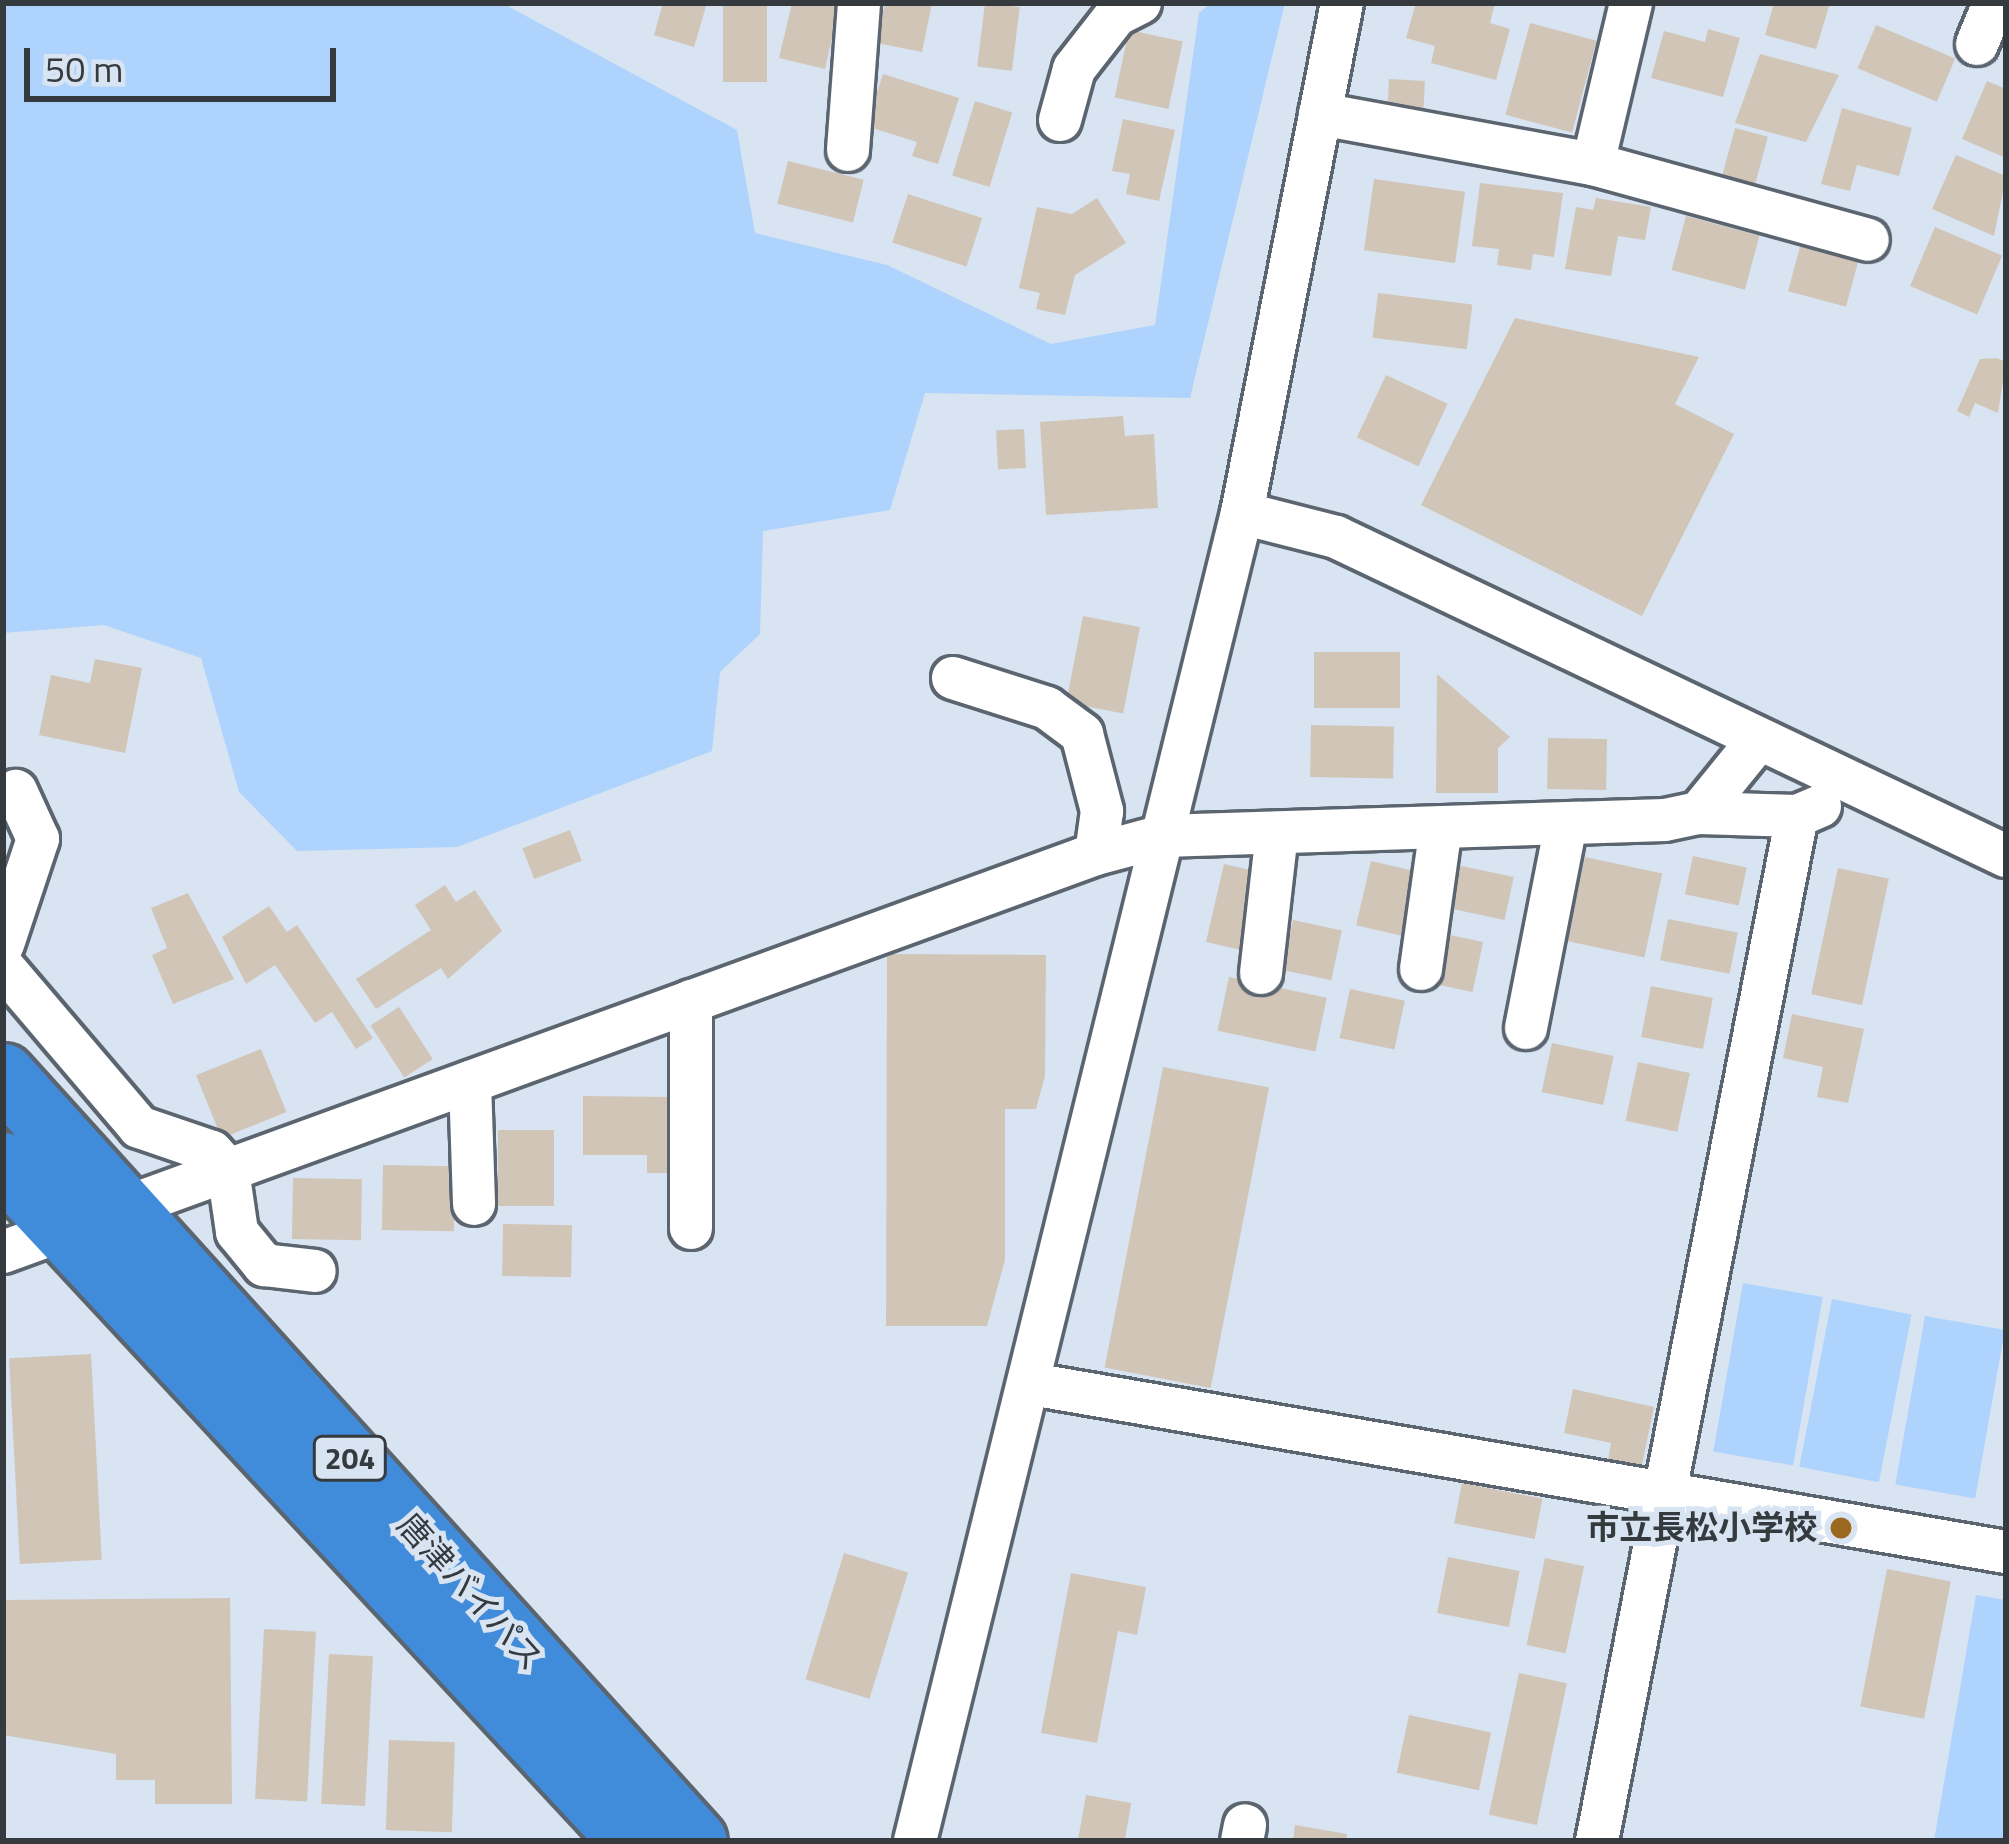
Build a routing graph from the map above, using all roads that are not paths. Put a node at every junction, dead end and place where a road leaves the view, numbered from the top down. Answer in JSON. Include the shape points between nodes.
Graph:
{"nodes":[{"id":1,"x":860,"y":3,"type":"edge"},
{"id":2,"x":1140,"y":3,"type":"edge"},
{"id":3,"x":1342,"y":3,"type":"edge"},
{"id":4,"x":1631,"y":3,"type":"edge"},
{"id":5,"x":1994,"y":3,"type":"edge"},
{"id":6,"x":1978,"y":44,"type":"dead end"},
{"id":7,"x":1320,"y":115,"type":"junction"},
{"id":8,"x":1060,"y":120,"type":"dead end"},
{"id":9,"x":848,"y":150,"type":"dead end"},
{"id":10,"x":1593,"y":164,"type":"junction"},
{"id":11,"x":1868,"y":240,"type":"dead end"},
{"id":12,"x":1242,"y":513,"type":"junction"},
{"id":13,"x":953,"y":678,"type":"dead end"},
{"id":14,"x":1759,"y":739,"type":"junction"},
{"id":15,"x":1847,"y":781,"type":"junction"},
{"id":16,"x":16,"y":790,"type":"dead end"},
{"id":17,"x":1699,"y":813,"type":"junction"},
{"id":18,"x":1797,"y":816,"type":"junction"},
{"id":19,"x":1566,"y":824,"type":"junction"},
{"id":20,"x":1442,"y":827,"type":"junction"},
{"id":21,"x":1276,"y":833,"type":"junction"},
{"id":22,"x":1163,"y":836,"type":"junction"},
{"id":23,"x":1997,"y":840,"type":"edge"},
{"id":24,"x":1096,"y":854,"type":"junction"},
{"id":25,"x":3,"y":944,"type":"edge"},
{"id":26,"x":3,"y":968,"type":"edge"},
{"id":27,"x":1421,"y":969,"type":"dead end"},
{"id":28,"x":1261,"y":973,"type":"dead end"},
{"id":29,"x":691,"y":1001,"type":"junction"},
{"id":30,"x":1526,"y":1028,"type":"dead end"},
{"id":31,"x":3,"y":1075,"type":"edge"},
{"id":32,"x":470,"y":1082,"type":"junction"},
{"id":33,"x":3,"y":1164,"type":"edge"},
{"id":34,"x":228,"y":1170,"type":"junction"},
{"id":35,"x":474,"y":1204,"type":"dead end"},
{"id":36,"x":126,"y":1207,"type":"junction"},
{"id":37,"x":691,"y":1228,"type":"dead end"},
{"id":38,"x":64,"y":1230,"type":"junction"},
{"id":39,"x":3,"y":1252,"type":"edge"},
{"id":40,"x":315,"y":1271,"type":"dead end"},
{"id":41,"x":1030,"y":1384,"type":"junction"},
{"id":42,"x":1664,"y":1496,"type":"junction"},
{"id":43,"x":2006,"y":1552,"type":"edge"},
{"id":44,"x":632,"y":1841,"type":"edge"},
{"id":45,"x":695,"y":1841,"type":"edge"},
{"id":46,"x":915,"y":1841,"type":"edge"},
{"id":47,"x":1598,"y":1841,"type":"edge"}],
"edges":[{"from":1,"to":9,"type":"street"},
{"from":2,"to":8,"type":"street","via":[[1116,15],[1074,69]]},
{"from":3,"to":7,"type":"street"},
{"from":4,"to":10,"type":"street"},
{"from":5,"to":6,"type":"street"},
{"from":7,"to":10,"type":"street"},
{"from":7,"to":12,"type":"street"},
{"from":10,"to":11,"type":"street"},
{"from":12,"to":14,"type":"street","via":[[1336,537]]},
{"from":12,"to":22,"type":"street"},
{"from":13,"to":24,"type":"street","via":[[1048,708],[1082,734],[1102,812]]},
{"from":14,"to":15,"type":"street"},
{"from":14,"to":17,"type":"street"},
{"from":15,"to":18,"type":"street"},
{"from":15,"to":23,"type":"street"},
{"from":16,"to":25,"type":"street","via":[[38,839]]},
{"from":17,"to":18,"type":"street"},
{"from":17,"to":19,"type":"street"},
{"from":18,"to":42,"type":"street"},
{"from":19,"to":20,"type":"street"},
{"from":19,"to":30,"type":"street"},
{"from":20,"to":21,"type":"street"},
{"from":20,"to":27,"type":"street"},
{"from":21,"to":22,"type":"street"},
{"from":21,"to":28,"type":"street"},
{"from":22,"to":24,"type":"street"},
{"from":22,"to":41,"type":"street"},
{"from":24,"to":29,"type":"street"},
{"from":26,"to":34,"type":"street","via":[[139,1127],[212,1152]]},
{"from":29,"to":32,"type":"street"},
{"from":29,"to":37,"type":"street"},
{"from":31,"to":36,"type":"highway","name":"唐津バイパス","number":"204"},
{"from":32,"to":34,"type":"street"},
{"from":32,"to":35,"type":"street"},
{"from":33,"to":38,"type":"highway","name":"唐津バイパス","number":"204"},
{"from":34,"to":36,"type":"street"},
{"from":34,"to":40,"type":"street","via":[[237,1232],[264,1265]]},
{"from":36,"to":38,"type":"street"},
{"from":36,"to":45,"type":"highway","name":"唐津バイパス","number":"204"},
{"from":38,"to":39,"type":"street"},
{"from":38,"to":44,"type":"highway","name":"唐津バイパス","number":"204"},
{"from":41,"to":42,"type":"street"},
{"from":41,"to":46,"type":"street"},
{"from":42,"to":43,"type":"street"},
{"from":42,"to":47,"type":"street"}]}
